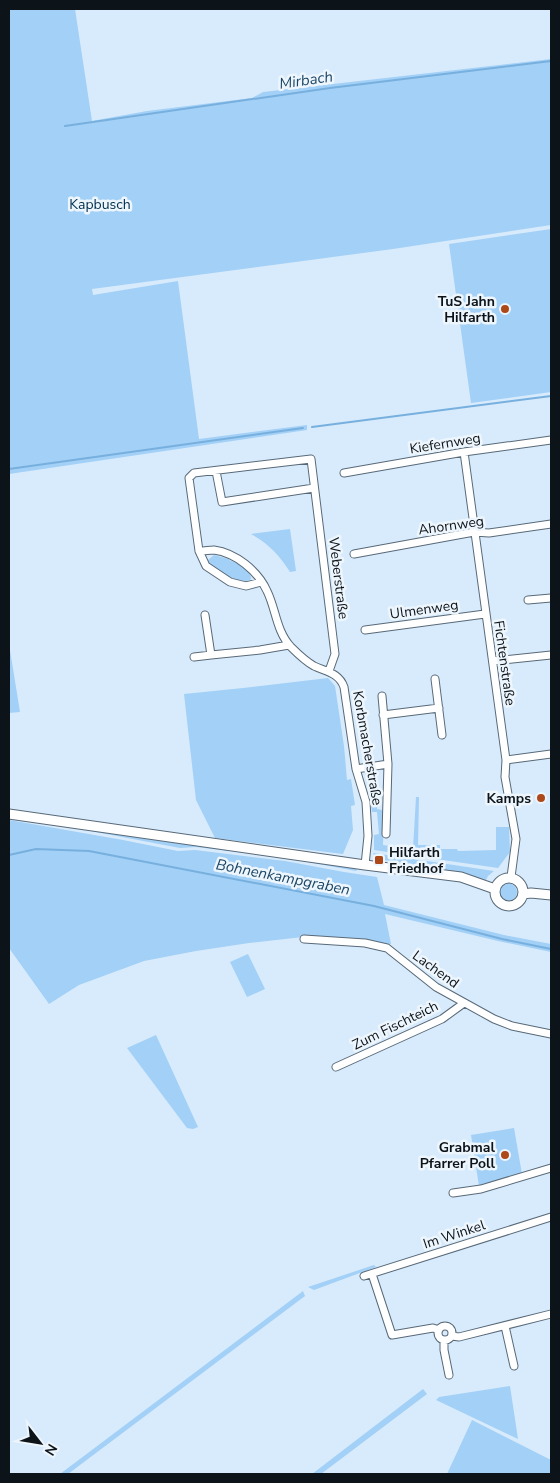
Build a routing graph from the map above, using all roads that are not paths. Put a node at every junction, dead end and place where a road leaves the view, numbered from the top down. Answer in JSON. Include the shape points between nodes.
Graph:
{"nodes":[{"id":1,"x":551,"y":440,"type":"edge"},
{"id":2,"x":464,"y":452,"type":"junction"},
{"id":3,"x":216,"y":471,"type":"junction"},
{"id":4,"x":344,"y":473,"type":"dead end"},
{"id":5,"x":314,"y":488,"type":"junction"},
{"id":6,"x":551,"y":524,"type":"edge"},
{"id":7,"x":474,"y":532,"type":"junction"},
{"id":8,"x":199,"y":551,"type":"junction"},
{"id":9,"x":354,"y":554,"type":"dead end"},
{"id":10,"x":261,"y":582,"type":"junction"},
{"id":11,"x":551,"y":598,"type":"edge"},
{"id":12,"x":528,"y":600,"type":"dead end"},
{"id":13,"x":485,"y":614,"type":"junction"},
{"id":14,"x":205,"y":615,"type":"dead end"},
{"id":15,"x":365,"y":630,"type":"dead end"},
{"id":16,"x":288,"y":645,"type":"junction"},
{"id":17,"x":211,"y":655,"type":"junction"},
{"id":18,"x":551,"y":655,"type":"edge"},
{"id":19,"x":194,"y":657,"type":"dead end"},
{"id":20,"x":493,"y":661,"type":"junction"},
{"id":21,"x":329,"y":671,"type":"junction"},
{"id":22,"x":436,"y":679,"type":"dead end"},
{"id":23,"x":382,"y":696,"type":"dead end"},
{"id":24,"x":439,"y":708,"type":"junction"},
{"id":25,"x":383,"y":715,"type":"junction"},
{"id":26,"x":442,"y":735,"type":"dead end"},
{"id":27,"x":551,"y":754,"type":"edge"},
{"id":28,"x":506,"y":760,"type":"junction"},
{"id":29,"x":388,"y":764,"type":"junction"},
{"id":30,"x":356,"y":769,"type":"junction"},
{"id":31,"x":9,"y":814,"type":"edge"},
{"id":32,"x":386,"y":834,"type":"dead end"},
{"id":33,"x":365,"y":865,"type":"junction"},
{"id":34,"x":511,"y":878,"type":"junction"},
{"id":35,"x":495,"y":889,"type":"junction"},
{"id":36,"x":523,"y":894,"type":"junction"},
{"id":37,"x":551,"y":895,"type":"edge"},
{"id":38,"x":304,"y":939,"type":"dead end"},
{"id":39,"x":464,"y":1003,"type":"junction"},
{"id":40,"x":551,"y":1034,"type":"edge"},
{"id":41,"x":336,"y":1068,"type":"dead end"},
{"id":42,"x":551,"y":1168,"type":"edge"},
{"id":43,"x":453,"y":1193,"type":"dead end"},
{"id":44,"x":551,"y":1217,"type":"edge"},
{"id":45,"x":551,"y":1314,"type":"edge"},
{"id":46,"x":505,"y":1326,"type":"junction"},
{"id":47,"x":439,"y":1330,"type":"junction"},
{"id":48,"x":452,"y":1336,"type":"junction"},
{"id":49,"x":444,"y":1340,"type":"junction"},
{"id":50,"x":514,"y":1366,"type":"dead end"},
{"id":51,"x":450,"y":1375,"type":"dead end"}],
"edges":[{"from":1,"to":2,"type":"street","name":"Kiefernweg"},
{"from":2,"to":4,"type":"street","name":"Kiefernweg"},
{"from":2,"to":7,"type":"street","name":"Fichtenstraße"},
{"from":3,"to":5,"type":"street","via":[[222,502]]},
{"from":3,"to":5,"type":"street","name":"Weberstraße","via":[[311,459]]},
{"from":3,"to":8,"type":"street","via":[[194,473],[189,478]]},
{"from":5,"to":21,"type":"street","name":"Weberstraße","via":[[335,654]]},
{"from":6,"to":7,"type":"street","name":"Ahornweg"},
{"from":7,"to":9,"type":"street","name":"Ahornweg"},
{"from":7,"to":13,"type":"street","name":"Fichtenstraße"},
{"from":8,"to":10,"type":"street","name":"Korbmacherstraße","via":[[215,550],[244,563]]},
{"from":8,"to":10,"type":"street","via":[[206,566],[230,582],[246,586]]},
{"from":10,"to":16,"type":"street","name":"Korbmacherstraße","via":[[268,591]]},
{"from":11,"to":12,"type":"street"},
{"from":13,"to":15,"type":"street","name":"Ulmenweg"},
{"from":13,"to":20,"type":"street","name":"Fichtenstraße"},
{"from":14,"to":17,"type":"street"},
{"from":16,"to":17,"type":"street"},
{"from":16,"to":21,"type":"street","name":"Korbmacherstraße","via":[[302,658]]},
{"from":17,"to":19,"type":"street"},
{"from":18,"to":20,"type":"street"},
{"from":20,"to":28,"type":"street","name":"Fichtenstraße"},
{"from":21,"to":30,"type":"street","name":"Korbmacherstraße","via":[[342,680],[344,686]]},
{"from":22,"to":24,"type":"street"},
{"from":23,"to":25,"type":"street"},
{"from":24,"to":25,"type":"street"},
{"from":24,"to":26,"type":"street"},
{"from":25,"to":29,"type":"street"},
{"from":27,"to":28,"type":"street"},
{"from":28,"to":34,"type":"street","name":"Fichtenstraße","via":[[505,777],[516,839]]},
{"from":29,"to":30,"type":"street"},
{"from":29,"to":32,"type":"street"},
{"from":30,"to":33,"type":"street","name":"Korbmacherstraße","via":[[366,802],[368,836]]},
{"from":31,"to":33,"type":"main road"},
{"from":33,"to":35,"type":"main road","via":[[461,877]]},
{"from":34,"to":35,"type":"main road","via":[[500,881]]},
{"from":34,"to":36,"type":"main road","via":[[520,883]]},
{"from":35,"to":36,"type":"main road","via":[[497,900],[506,906],[517,903]]},
{"from":36,"to":37,"type":"main road"},
{"from":38,"to":39,"type":"street","name":"Lachend","via":[[365,943],[386,948],[436,987]]},
{"from":39,"to":40,"type":"street","name":"Lachend","via":[[512,1026]]},
{"from":39,"to":41,"type":"street","name":"Zum Fischteich","via":[[442,1019]]},
{"from":42,"to":43,"type":"street","via":[[481,1189]]},
{"from":44,"to":47,"type":"street","name":"Im Winkel","via":[[368,1275],[392,1335],[433,1328]]},
{"from":45,"to":46,"type":"street"},
{"from":46,"to":48,"type":"street","via":[[459,1338]]},
{"from":46,"to":50,"type":"street"},
{"from":47,"to":48,"type":"street","via":[[442,1326],[449,1327]]},
{"from":47,"to":49,"type":"street","via":[[438,1335]]},
{"from":48,"to":49,"type":"street"},
{"from":49,"to":51,"type":"street"}]}
